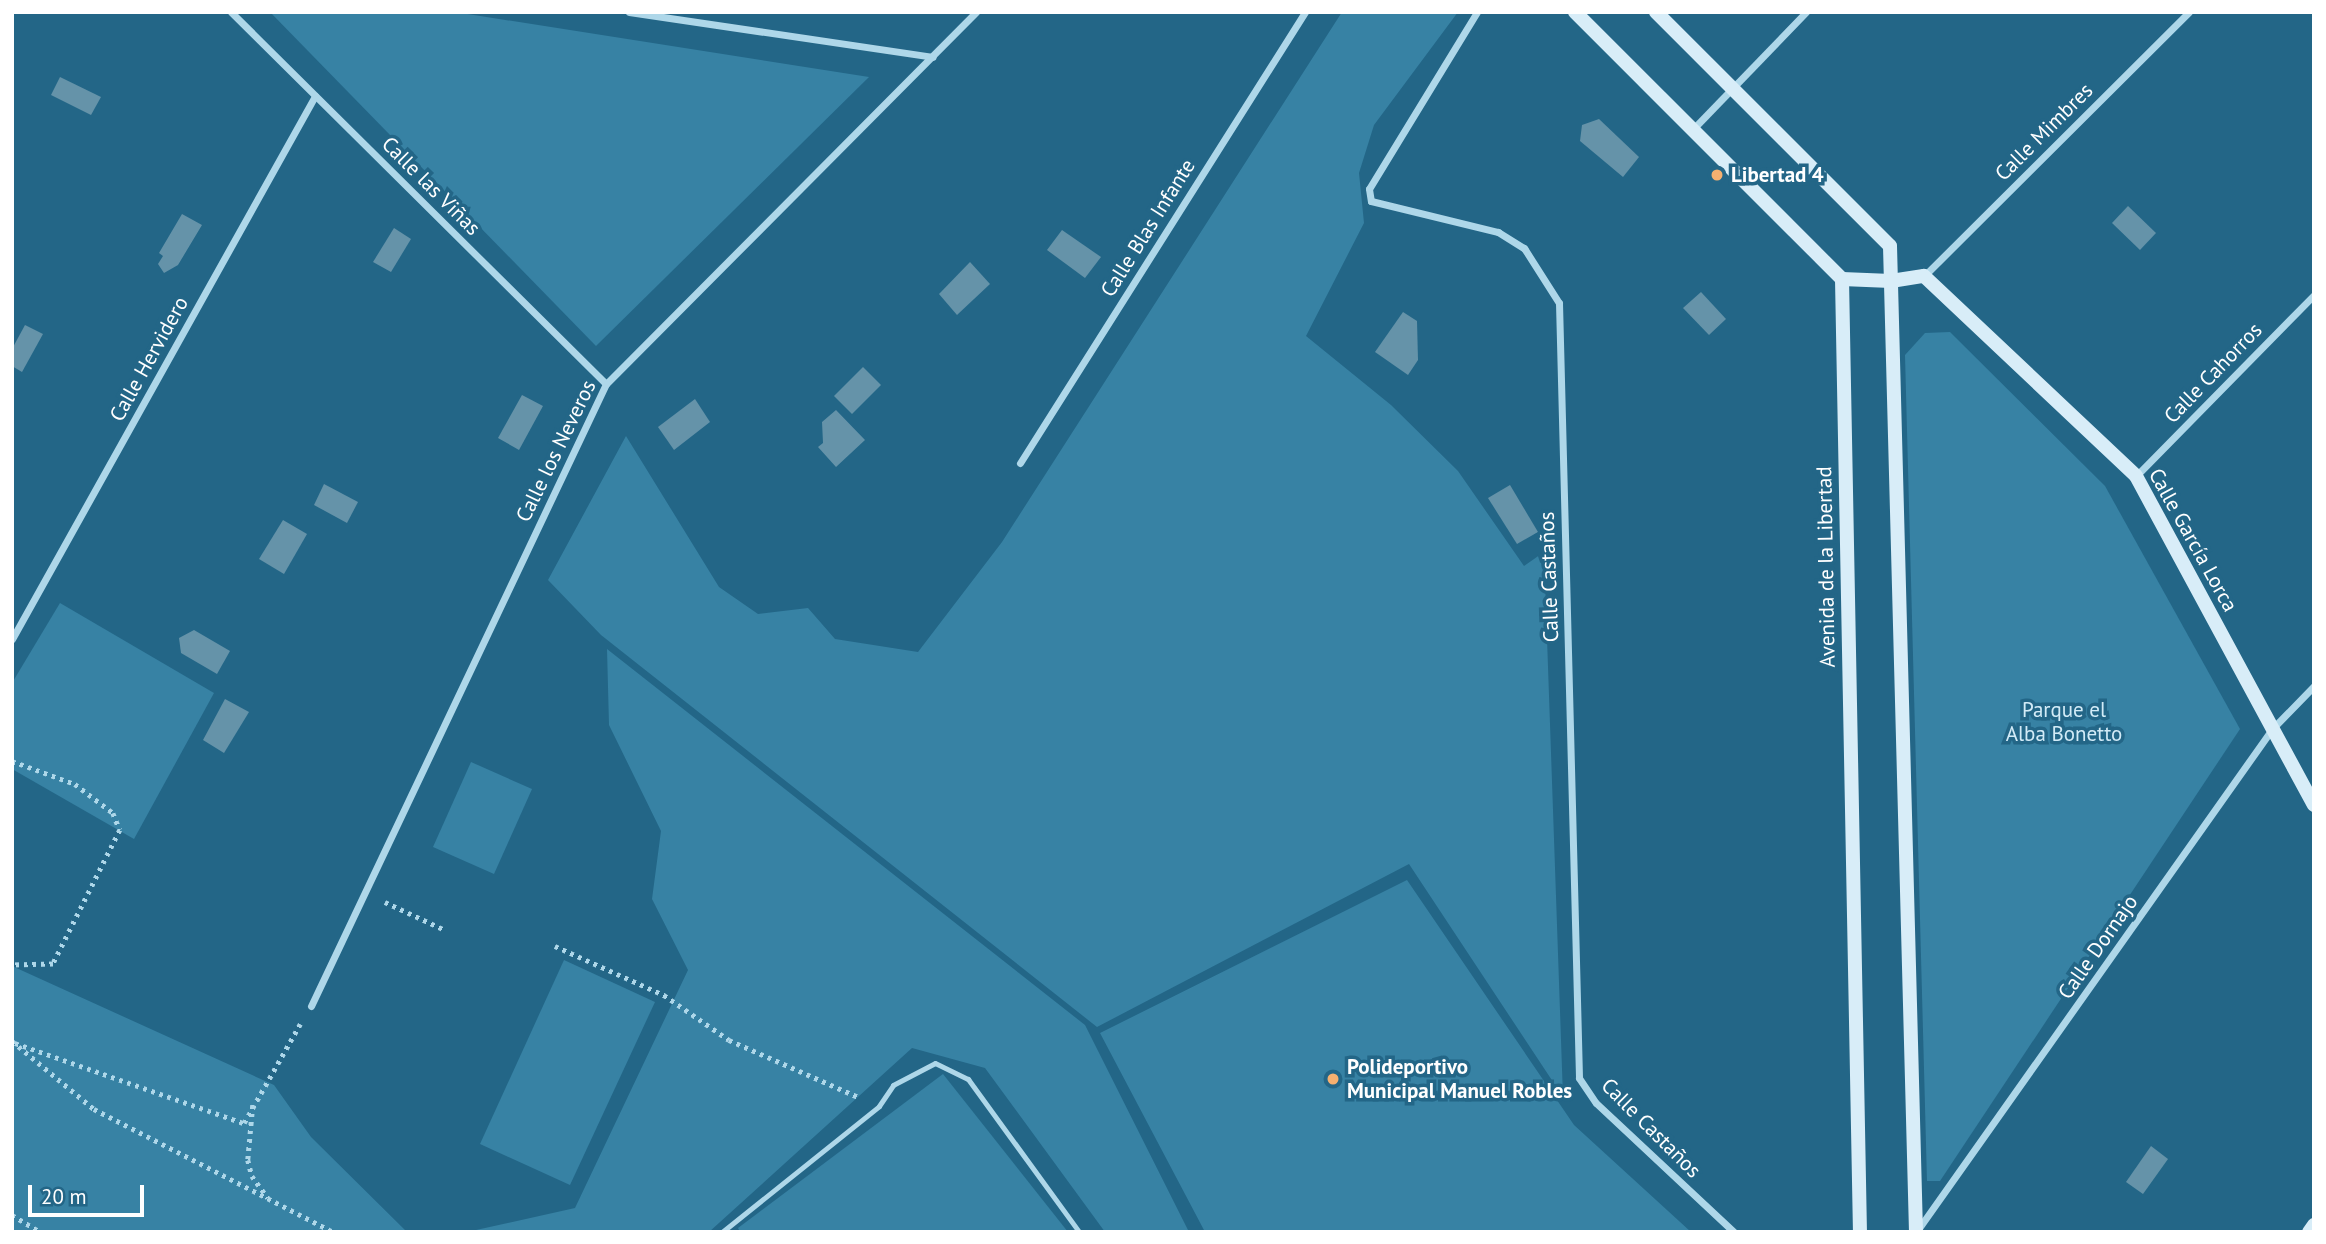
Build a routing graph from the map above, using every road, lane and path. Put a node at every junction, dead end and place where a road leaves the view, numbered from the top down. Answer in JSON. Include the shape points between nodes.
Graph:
{"nodes":[{"id":1,"x":231,"y":12,"type":"edge"},
{"id":2,"x":629,"y":12,"type":"edge"},
{"id":3,"x":976,"y":12,"type":"edge"},
{"id":4,"x":1305,"y":12,"type":"edge"},
{"id":5,"x":1477,"y":12,"type":"edge"},
{"id":6,"x":1575,"y":12,"type":"edge"},
{"id":7,"x":1656,"y":12,"type":"edge"},
{"id":8,"x":1806,"y":12,"type":"edge"},
{"id":9,"x":2189,"y":12,"type":"edge"},
{"id":10,"x":933,"y":57,"type":"junction"},
{"id":11,"x":1732,"y":88,"type":"junction"},
{"id":12,"x":315,"y":96,"type":"junction"},
{"id":13,"x":1694,"y":128,"type":"junction"},
{"id":14,"x":1924,"y":276,"type":"junction"},
{"id":15,"x":1842,"y":279,"type":"junction"},
{"id":16,"x":1891,"y":281,"type":"junction"},
{"id":17,"x":2314,"y":295,"type":"edge"},
{"id":18,"x":606,"y":384,"type":"junction"},
{"id":19,"x":1020,"y":463,"type":"dead end"},
{"id":20,"x":2136,"y":476,"type":"junction"},
{"id":21,"x":12,"y":639,"type":"edge"},
{"id":22,"x":2314,"y":686,"type":"edge"},
{"id":23,"x":2272,"y":729,"type":"junction"},
{"id":24,"x":12,"y":761,"type":"edge"},
{"id":25,"x":2314,"y":804,"type":"edge"},
{"id":26,"x":365,"y":892,"type":"junction"},
{"id":27,"x":443,"y":929,"type":"dead end"},
{"id":28,"x":555,"y":946,"type":"dead end"},
{"id":29,"x":12,"y":965,"type":"edge"},
{"id":30,"x":311,"y":1006,"type":"joint"},
{"id":31,"x":14,"y":1042,"type":"edge"},
{"id":32,"x":253,"y":1104,"type":"junction"},
{"id":33,"x":879,"y":1106,"type":"junction"},
{"id":34,"x":270,"y":1201,"type":"junction"},
{"id":35,"x":12,"y":1215,"type":"edge"},
{"id":36,"x":2314,"y":1225,"type":"edge"},
{"id":37,"x":40,"y":1232,"type":"edge"},
{"id":38,"x":333,"y":1232,"type":"edge"},
{"id":39,"x":722,"y":1232,"type":"edge"},
{"id":40,"x":1079,"y":1232,"type":"edge"},
{"id":41,"x":1734,"y":1232,"type":"edge"},
{"id":42,"x":1860,"y":1232,"type":"edge"},
{"id":43,"x":1916,"y":1232,"type":"edge"},
{"id":44,"x":2309,"y":1232,"type":"edge"}],
"edges":[{"from":1,"to":12,"type":"street","name":"Calle las Viñas"},
{"from":2,"to":10,"type":"street"},
{"from":3,"to":10,"type":"street","name":"Calle los Neveros"},
{"from":4,"to":19,"type":"street","name":"Calle Blas Infante"},
{"from":5,"to":41,"type":"street","name":"Calle Castaños","via":[[1369,189],[1371,201],[1498,232],[1524,248],[1559,303],[1579,1078],[1596,1103]]},
{"from":6,"to":13,"type":"street"},
{"from":7,"to":11,"type":"street"},
{"from":8,"to":11,"type":"street"},
{"from":9,"to":14,"type":"street","name":"Calle Mimbres"},
{"from":10,"to":18,"type":"street","name":"Calle los Neveros"},
{"from":11,"to":13,"type":"street"},
{"from":11,"to":16,"type":"street","via":[[1890,246]]},
{"from":12,"to":18,"type":"street","name":"Calle las Viñas"},
{"from":12,"to":21,"type":"street","name":"Calle Hervidero"},
{"from":13,"to":15,"type":"street"},
{"from":14,"to":16,"type":"street"},
{"from":14,"to":20,"type":"street","name":"Calle García Lorca"},
{"from":15,"to":16,"type":"street"},
{"from":15,"to":42,"type":"street","name":"Avenida de la Libertad"},
{"from":16,"to":43,"type":"street"},
{"from":17,"to":20,"type":"street","name":"Calle Cahorros"},
{"from":18,"to":26,"type":"street","name":"Calle los Neveros"},
{"from":20,"to":23,"type":"street","name":"Calle García Lorca"},
{"from":22,"to":23,"type":"street","name":"Calle Dornajo"},
{"from":23,"to":25,"type":"street","name":"Calle García Lorca"},
{"from":23,"to":43,"type":"street","name":"Calle Dornajo"},
{"from":24,"to":29,"type":"path","via":[[75,784],[113,813],[120,830],[53,964]]},
{"from":26,"to":27,"type":"path"},
{"from":26,"to":30,"type":"street","name":"Calle los Neveros"},
{"from":28,"to":33,"type":"path","via":[[664,995],[729,1040]]},
{"from":30,"to":32,"type":"path"},
{"from":31,"to":32,"type":"path","via":[[244,1123]]},
{"from":31,"to":34,"type":"path","via":[[94,1109]]},
{"from":32,"to":34,"type":"path","via":[[248,1160],[252,1176]]},
{"from":33,"to":39,"type":"lane"},
{"from":33,"to":40,"type":"lane","via":[[893,1085],[935,1063],[968,1079]]},
{"from":34,"to":38,"type":"path"},
{"from":35,"to":37,"type":"path"},
{"from":36,"to":44,"type":"street"}]}
